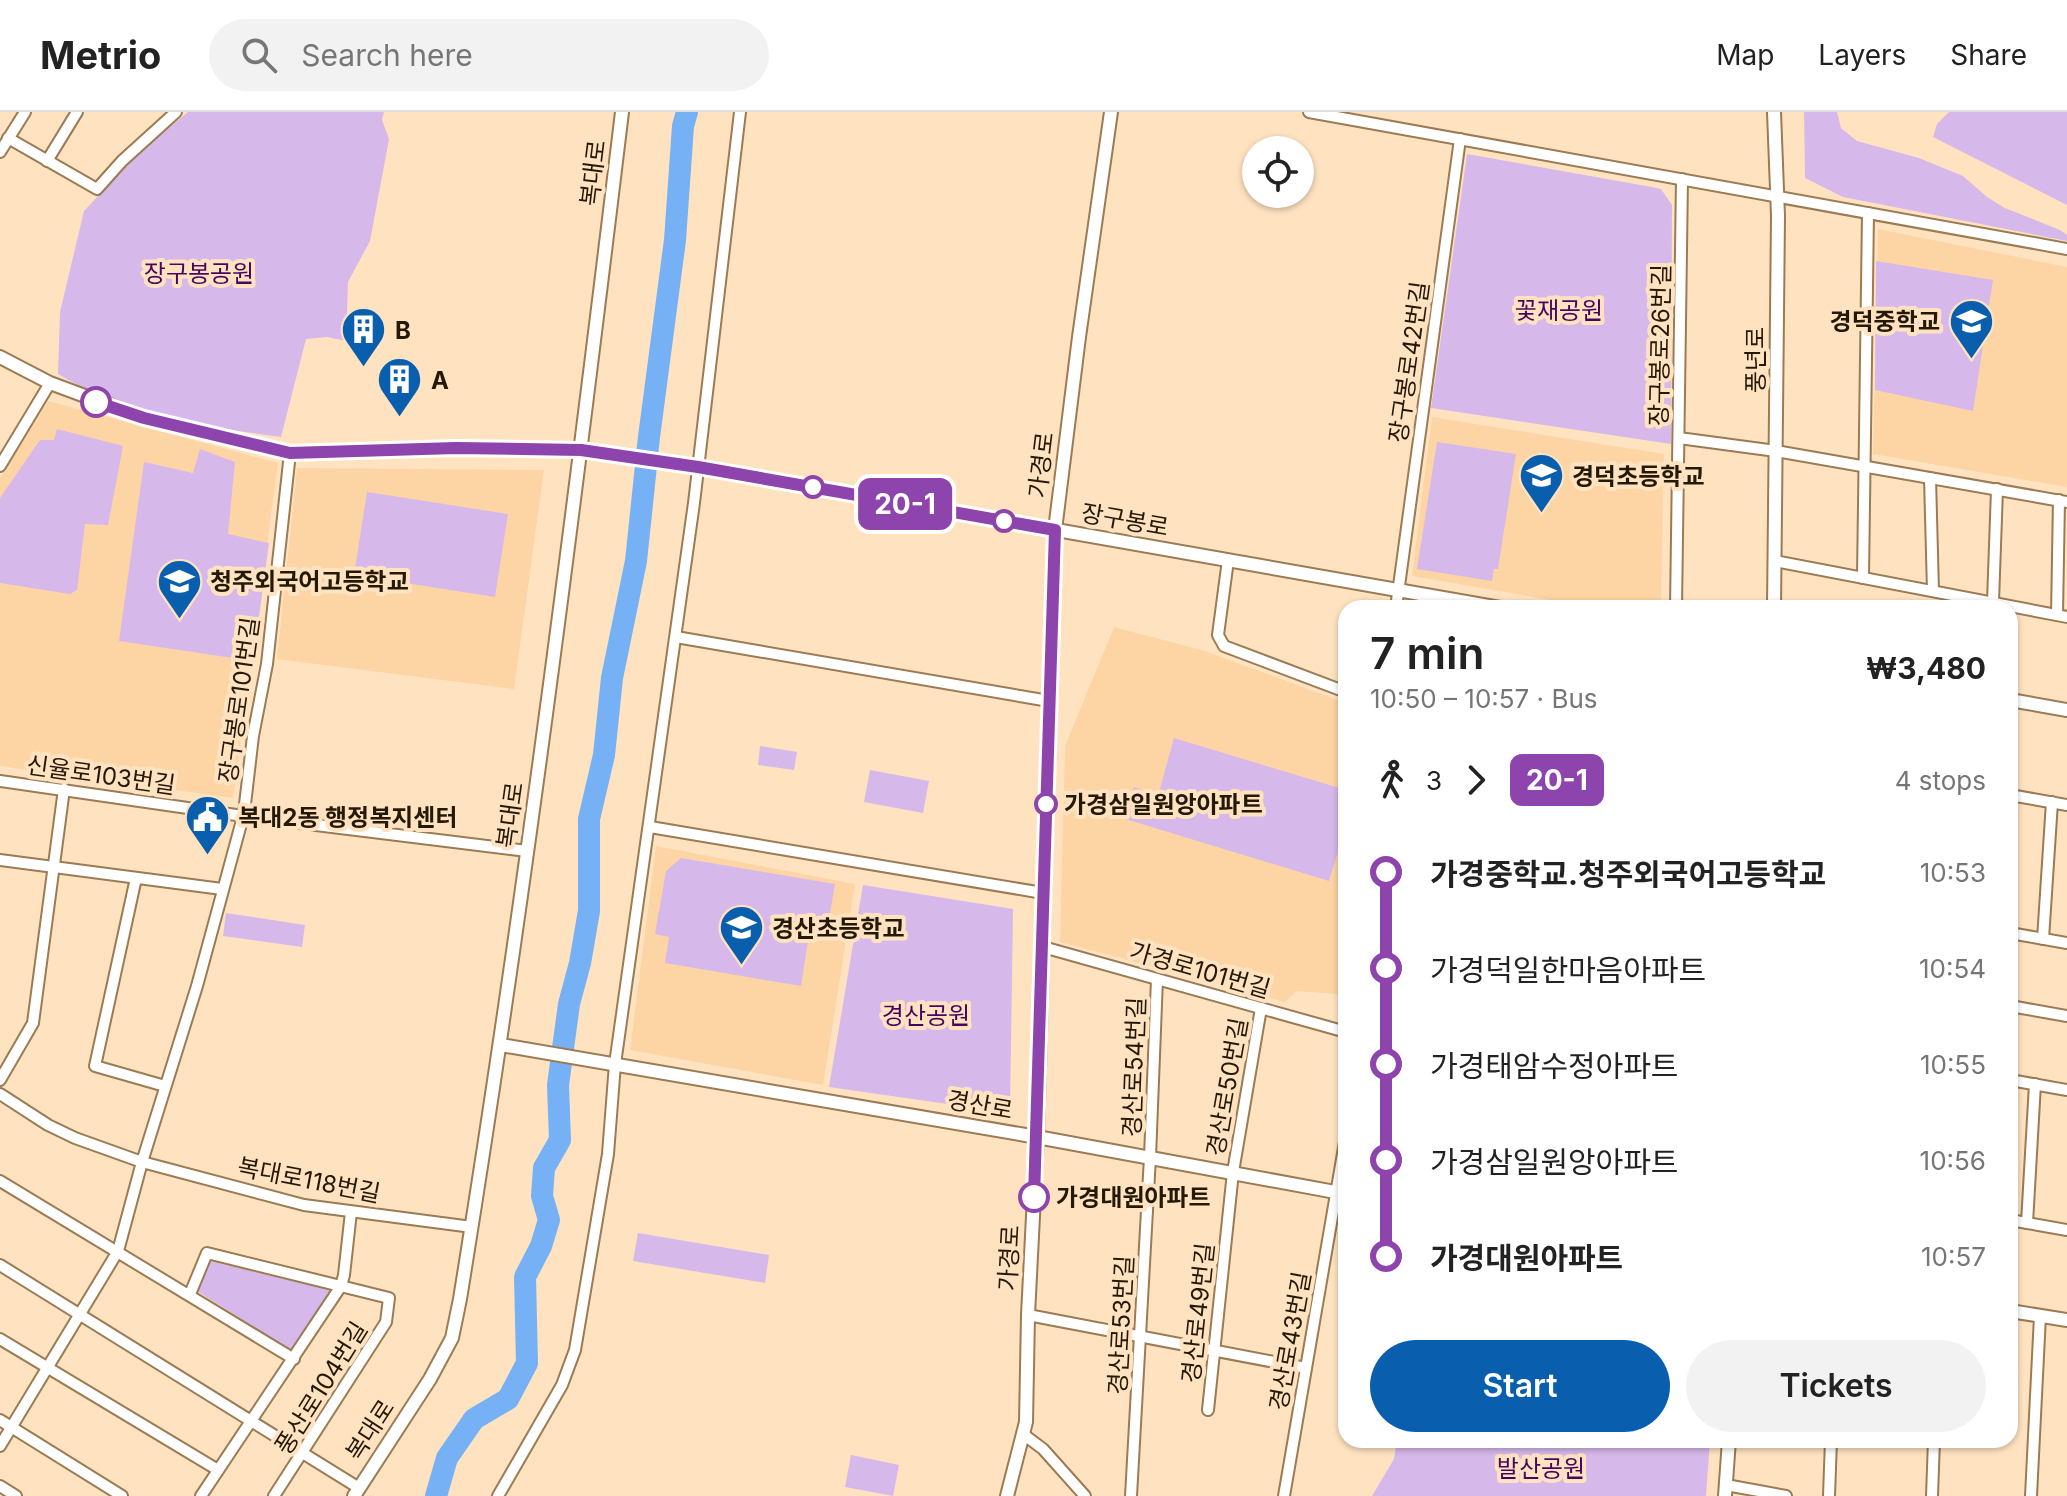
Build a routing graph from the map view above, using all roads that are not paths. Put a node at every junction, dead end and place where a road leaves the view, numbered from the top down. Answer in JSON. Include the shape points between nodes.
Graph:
{"nodes":[{"id":1,"x":25,"y":112,"type":"edge"},
{"id":2,"x":77,"y":112,"type":"edge"},
{"id":3,"x":176,"y":112,"type":"edge"},
{"id":4,"x":622,"y":112,"type":"edge"},
{"id":5,"x":740,"y":112,"type":"edge"},
{"id":6,"x":1111,"y":112,"type":"edge"},
{"id":7,"x":1309,"y":112,"type":"edge"},
{"id":8,"x":1774,"y":112,"type":"edge"},
{"id":9,"x":8,"y":138,"type":"junction"},
{"id":10,"x":1460,"y":139,"type":"junction"},
{"id":11,"x":0,"y":152,"type":"edge"},
{"id":12,"x":47,"y":161,"type":"junction"},
{"id":13,"x":1682,"y":179,"type":"junction"},
{"id":14,"x":1777,"y":196,"type":"junction"},
{"id":15,"x":1868,"y":213,"type":"junction"},
{"id":16,"x":2067,"y":249,"type":"edge"},
{"id":17,"x":0,"y":357,"type":"edge"},
{"id":18,"x":50,"y":383,"type":"junction"},
{"id":19,"x":1679,"y":438,"type":"junction"},
{"id":20,"x":581,"y":450,"type":"junction"},
{"id":21,"x":1776,"y":451,"type":"junction"},
{"id":22,"x":290,"y":453,"type":"junction"},
{"id":23,"x":0,"y":466,"type":"edge"},
{"id":24,"x":1864,"y":466,"type":"junction"},
{"id":25,"x":696,"y":467,"type":"junction"},
{"id":26,"x":1930,"y":478,"type":"junction"},
{"id":27,"x":1997,"y":489,"type":"junction"},
{"id":28,"x":2063,"y":501,"type":"edge"},
{"id":29,"x":1055,"y":530,"type":"junction"},
{"id":30,"x":1228,"y":560,"type":"junction"},
{"id":31,"x":1775,"y":561,"type":"junction"},
{"id":32,"x":1863,"y":578,"type":"junction"},
{"id":33,"x":1399,"y":590,"type":"junction"},
{"id":34,"x":1933,"y":591,"type":"junction"},
{"id":35,"x":1951,"y":595,"type":"junction"},
{"id":36,"x":1397,"y":600,"type":"edge"},
{"id":37,"x":1455,"y":600,"type":"edge"},
{"id":38,"x":1676,"y":600,"type":"edge"},
{"id":39,"x":1774,"y":600,"type":"edge"},
{"id":40,"x":1951,"y":600,"type":"edge"},
{"id":41,"x":1981,"y":600,"type":"edge"},
{"id":42,"x":1993,"y":600,"type":"edge"},
{"id":43,"x":2018,"y":607,"type":"edge"},
{"id":44,"x":2062,"y":616,"type":"edge"},
{"id":45,"x":676,"y":637,"type":"junction"},
{"id":46,"x":1338,"y":689,"type":"edge"},
{"id":47,"x":1049,"y":701,"type":"junction"},
{"id":48,"x":2018,"y":701,"type":"edge"},
{"id":49,"x":2067,"y":710,"type":"edge"},
{"id":50,"x":0,"y":781,"type":"edge"},
{"id":51,"x":64,"y":789,"type":"junction"},
{"id":52,"x":2018,"y":796,"type":"edge"},
{"id":53,"x":2052,"y":802,"type":"junction"},
{"id":54,"x":2067,"y":805,"type":"edge"},
{"id":55,"x":243,"y":816,"type":"junction"},
{"id":56,"x":650,"y":827,"type":"junction"},
{"id":57,"x":527,"y":851,"type":"junction"},
{"id":58,"x":0,"y":860,"type":"edge"},
{"id":59,"x":53,"y":867,"type":"junction"},
{"id":60,"x":136,"y":878,"type":"junction"},
{"id":61,"x":222,"y":889,"type":"junction"},
{"id":62,"x":1043,"y":893,"type":"junction"},
{"id":63,"x":2018,"y":934,"type":"edge"},
{"id":64,"x":2043,"y":939,"type":"junction"},
{"id":65,"x":2067,"y":943,"type":"edge"},
{"id":66,"x":1043,"y":947,"type":"junction"},
{"id":67,"x":1157,"y":979,"type":"junction"},
{"id":68,"x":2018,"y":1007,"type":"edge"},
{"id":69,"x":1261,"y":1008,"type":"junction"},
{"id":70,"x":2067,"y":1016,"type":"edge"},
{"id":71,"x":1338,"y":1030,"type":"edge"},
{"id":72,"x":501,"y":1045,"type":"junction"},
{"id":73,"x":610,"y":1063,"type":"junction"},
{"id":74,"x":0,"y":1080,"type":"edge"},
{"id":75,"x":2018,"y":1081,"type":"edge"},
{"id":76,"x":2035,"y":1084,"type":"junction"},
{"id":77,"x":165,"y":1086,"type":"junction"},
{"id":78,"x":2067,"y":1090,"type":"edge"},
{"id":79,"x":0,"y":1094,"type":"edge"},
{"id":80,"x":1037,"y":1137,"type":"junction"},
{"id":81,"x":1150,"y":1157,"type":"junction"},
{"id":82,"x":142,"y":1162,"type":"junction"},
{"id":83,"x":1233,"y":1172,"type":"junction"},
{"id":84,"x":0,"y":1181,"type":"edge"},
{"id":85,"x":1338,"y":1192,"type":"edge"},
{"id":86,"x":1338,"y":1208,"type":"edge"},
{"id":87,"x":351,"y":1212,"type":"junction"},
{"id":88,"x":2018,"y":1221,"type":"edge"},
{"id":89,"x":2027,"y":1223,"type":"junction"},
{"id":90,"x":472,"y":1227,"type":"junction"},
{"id":91,"x":2067,"y":1230,"type":"edge"},
{"id":92,"x":118,"y":1251,"type":"junction"},
{"id":93,"x":3,"y":1266,"type":"edge"},
{"id":94,"x":341,"y":1286,"type":"junction"},
{"id":95,"x":190,"y":1294,"type":"junction"},
{"id":96,"x":2018,"y":1312,"type":"edge"},
{"id":97,"x":82,"y":1314,"type":"junction"},
{"id":98,"x":1028,"y":1315,"type":"junction"},
{"id":99,"x":2040,"y":1316,"type":"junction"},
{"id":100,"x":2067,"y":1320,"type":"edge"},
{"id":101,"x":1140,"y":1336,"type":"junction"},
{"id":102,"x":0,"y":1339,"type":"edge"},
{"id":103,"x":1214,"y":1351,"type":"junction"},
{"id":104,"x":294,"y":1359,"type":"junction"},
{"id":105,"x":48,"y":1368,"type":"junction"},
{"id":106,"x":1306,"y":1368,"type":"junction"},
{"id":107,"x":1208,"y":1410,"type":"dead end"},
{"id":108,"x":0,"y":1420,"type":"edge"},
{"id":109,"x":253,"y":1420,"type":"junction"},
{"id":110,"x":12,"y":1427,"type":"junction"},
{"id":111,"x":1023,"y":1434,"type":"junction"},
{"id":112,"x":0,"y":1446,"type":"edge"},
{"id":113,"x":1729,"y":1448,"type":"edge"},
{"id":114,"x":1831,"y":1448,"type":"edge"},
{"id":115,"x":1934,"y":1448,"type":"edge"},
{"id":116,"x":304,"y":1452,"type":"junction"},
{"id":117,"x":218,"y":1470,"type":"junction"},
{"id":118,"x":0,"y":1486,"type":"edge"},
{"id":119,"x":1726,"y":1490,"type":"edge"},
{"id":120,"x":357,"y":1492,"type":"edge"},
{"id":121,"x":16,"y":1496,"type":"edge"},
{"id":122,"x":122,"y":1496,"type":"edge"},
{"id":123,"x":201,"y":1496,"type":"edge"},
{"id":124,"x":274,"y":1496,"type":"edge"},
{"id":125,"x":498,"y":1496,"type":"edge"},
{"id":126,"x":1007,"y":1496,"type":"edge"},
{"id":127,"x":1085,"y":1496,"type":"edge"},
{"id":128,"x":1131,"y":1496,"type":"edge"},
{"id":129,"x":1284,"y":1496,"type":"edge"},
{"id":130,"x":1786,"y":1496,"type":"edge"},
{"id":131,"x":1829,"y":1496,"type":"edge"},
{"id":132,"x":1932,"y":1496,"type":"edge"},
{"id":133,"x":2031,"y":1496,"type":"edge"}],
"edges":[{"from":1,"to":9,"type":"street"},
{"from":2,"to":12,"type":"street"},
{"from":3,"to":12,"type":"street","via":[[97,189]]},
{"from":4,"to":20,"type":"street","name":"복대로"},
{"from":5,"to":25,"type":"street"},
{"from":6,"to":29,"type":"street","name":"가경로"},
{"from":7,"to":10,"type":"street"},
{"from":8,"to":14,"type":"street","name":"풍년로"},
{"from":9,"to":11,"type":"street"},
{"from":9,"to":12,"type":"street"},
{"from":10,"to":13,"type":"street"},
{"from":10,"to":33,"type":"street","name":"장구봉로42번길"},
{"from":13,"to":14,"type":"street"},
{"from":13,"to":19,"type":"street","name":"장구봉로26번길"},
{"from":14,"to":15,"type":"street"},
{"from":14,"to":21,"type":"street","name":"풍년로"},
{"from":15,"to":16,"type":"street"},
{"from":15,"to":24,"type":"street"},
{"from":17,"to":18,"type":"street"},
{"from":18,"to":22,"type":"street","via":[[144,418]]},
{"from":18,"to":23,"type":"street"},
{"from":19,"to":21,"type":"street"},
{"from":19,"to":38,"type":"street","name":"장구봉로26번길"},
{"from":20,"to":22,"type":"street"},
{"from":20,"to":25,"type":"street","name":"장구봉로"},
{"from":20,"to":57,"type":"street","name":"복대로"},
{"from":21,"to":24,"type":"street"},
{"from":21,"to":31,"type":"street","name":"풍년로"},
{"from":22,"to":55,"type":"street","name":"장구봉로101번길","via":[[267,664]]},
{"from":24,"to":26,"type":"street"},
{"from":24,"to":32,"type":"street"},
{"from":25,"to":29,"type":"street","name":"장구봉로"},
{"from":25,"to":45,"type":"street"},
{"from":26,"to":27,"type":"street"},
{"from":26,"to":34,"type":"street"},
{"from":27,"to":28,"type":"street"},
{"from":27,"to":42,"type":"street"},
{"from":28,"to":44,"type":"street","via":[[2058,554]]},
{"from":29,"to":30,"type":"street","name":"장구봉로"},
{"from":29,"to":47,"type":"street","name":"가경로"},
{"from":30,"to":33,"type":"street","name":"장구봉로"},
{"from":30,"to":46,"type":"street","via":[[1218,635],[1224,646]]},
{"from":31,"to":32,"type":"street"},
{"from":31,"to":39,"type":"street","name":"풍년로"},
{"from":32,"to":34,"type":"street"},
{"from":33,"to":36,"type":"street","name":"장구봉로42번길"},
{"from":33,"to":37,"type":"street","name":"장구봉로"},
{"from":34,"to":35,"type":"street"},
{"from":35,"to":40,"type":"street"},
{"from":35,"to":41,"type":"street"},
{"from":43,"to":44,"type":"street"},
{"from":45,"to":47,"type":"street"},
{"from":45,"to":56,"type":"street"},
{"from":47,"to":62,"type":"street","name":"가경로"},
{"from":48,"to":49,"type":"street"},
{"from":50,"to":51,"type":"street","name":"신율로103번길"},
{"from":51,"to":55,"type":"street","name":"신율로103번길"},
{"from":51,"to":59,"type":"street"},
{"from":52,"to":53,"type":"street"},
{"from":53,"to":54,"type":"street"},
{"from":53,"to":64,"type":"street"},
{"from":55,"to":57,"type":"street","name":"신율로103번길"},
{"from":55,"to":61,"type":"street","name":"장구봉로101번길"},
{"from":56,"to":62,"type":"street"},
{"from":56,"to":73,"type":"street"},
{"from":57,"to":72,"type":"street","name":"복대로"},
{"from":58,"to":59,"type":"street"},
{"from":59,"to":60,"type":"street"},
{"from":59,"to":74,"type":"street","via":[[33,1023]]},
{"from":60,"to":61,"type":"street"},
{"from":60,"to":77,"type":"street","via":[[95,1066]]},
{"from":61,"to":77,"type":"street","name":"장구봉로101번길"},
{"from":62,"to":66,"type":"street","name":"가경로"},
{"from":63,"to":64,"type":"street"},
{"from":64,"to":65,"type":"street"},
{"from":66,"to":67,"type":"street","name":"가경로101번길"},
{"from":66,"to":80,"type":"street","name":"가경로"},
{"from":67,"to":69,"type":"street","name":"가경로101번길"},
{"from":67,"to":81,"type":"street","name":"경산로54번길"},
{"from":68,"to":70,"type":"street"},
{"from":69,"to":71,"type":"street","name":"가경로101번길"},
{"from":69,"to":83,"type":"street","name":"경산로50번길"},
{"from":72,"to":73,"type":"street","name":"경산로"},
{"from":72,"to":90,"type":"street","name":"복대로"},
{"from":73,"to":80,"type":"street","name":"경산로"},
{"from":73,"to":125,"type":"street","via":[[608,1154],[575,1350],[562,1385]]},
{"from":75,"to":76,"type":"street"},
{"from":76,"to":78,"type":"street"},
{"from":76,"to":89,"type":"street"},
{"from":77,"to":82,"type":"street","name":"장구봉로101번길"},
{"from":79,"to":82,"type":"street","name":"복대로118번길","via":[[75,1138]]},
{"from":80,"to":81,"type":"street","name":"경산로"},
{"from":80,"to":98,"type":"street","name":"가경로"},
{"from":81,"to":83,"type":"street","name":"경산로"},
{"from":81,"to":101,"type":"street","name":"경산로53번길"},
{"from":82,"to":87,"type":"street","name":"복대로118번길","via":[[304,1205]]},
{"from":82,"to":92,"type":"street","name":"장구봉로101번길"},
{"from":83,"to":85,"type":"street","name":"경산로"},
{"from":83,"to":103,"type":"street","name":"경산로49번길"},
{"from":84,"to":92,"type":"street"},
{"from":86,"to":106,"type":"street","name":"경산로43번길"},
{"from":87,"to":90,"type":"street","name":"복대로118번길"},
{"from":87,"to":94,"type":"street"},
{"from":88,"to":89,"type":"street"},
{"from":89,"to":91,"type":"street"},
{"from":90,"to":120,"type":"street","name":"복대로","via":[[452,1338]]},
{"from":92,"to":95,"type":"street"},
{"from":92,"to":97,"type":"street","name":"장구봉로101번길"},
{"from":93,"to":97,"type":"street"},
{"from":94,"to":95,"type":"street","via":[[207,1253]]},
{"from":94,"to":104,"type":"street"},
{"from":94,"to":116,"type":"street","name":"풍산로104번길","via":[[389,1298],[386,1322]]},
{"from":95,"to":104,"type":"street"},
{"from":96,"to":99,"type":"street"},
{"from":97,"to":105,"type":"street","name":"장구봉로101번길"},
{"from":97,"to":109,"type":"street"},
{"from":98,"to":101,"type":"street"},
{"from":98,"to":111,"type":"street","name":"가경로"},
{"from":99,"to":100,"type":"street"},
{"from":99,"to":133,"type":"street"},
{"from":101,"to":103,"type":"street"},
{"from":101,"to":128,"type":"street","name":"경산로53번길"},
{"from":102,"to":105,"type":"street"},
{"from":103,"to":106,"type":"street"},
{"from":103,"to":107,"type":"street","name":"경산로49번길"},
{"from":104,"to":109,"type":"street"},
{"from":105,"to":110,"type":"street","name":"장구봉로101번길"},
{"from":105,"to":117,"type":"street"},
{"from":106,"to":129,"type":"street","name":"경산로43번길"},
{"from":108,"to":110,"type":"street"},
{"from":109,"to":116,"type":"street"},
{"from":109,"to":117,"type":"street"},
{"from":110,"to":112,"type":"street","name":"장구봉로101번길"},
{"from":110,"to":122,"type":"street"},
{"from":111,"to":126,"type":"street","name":"가경로"},
{"from":111,"to":127,"type":"street"},
{"from":113,"to":119,"type":"street"},
{"from":114,"to":131,"type":"street"},
{"from":115,"to":132,"type":"street"},
{"from":116,"to":120,"type":"street"},
{"from":116,"to":124,"type":"street","name":"풍산로104번길"},
{"from":117,"to":123,"type":"street"},
{"from":118,"to":121,"type":"street"},
{"from":119,"to":130,"type":"street"}]}
